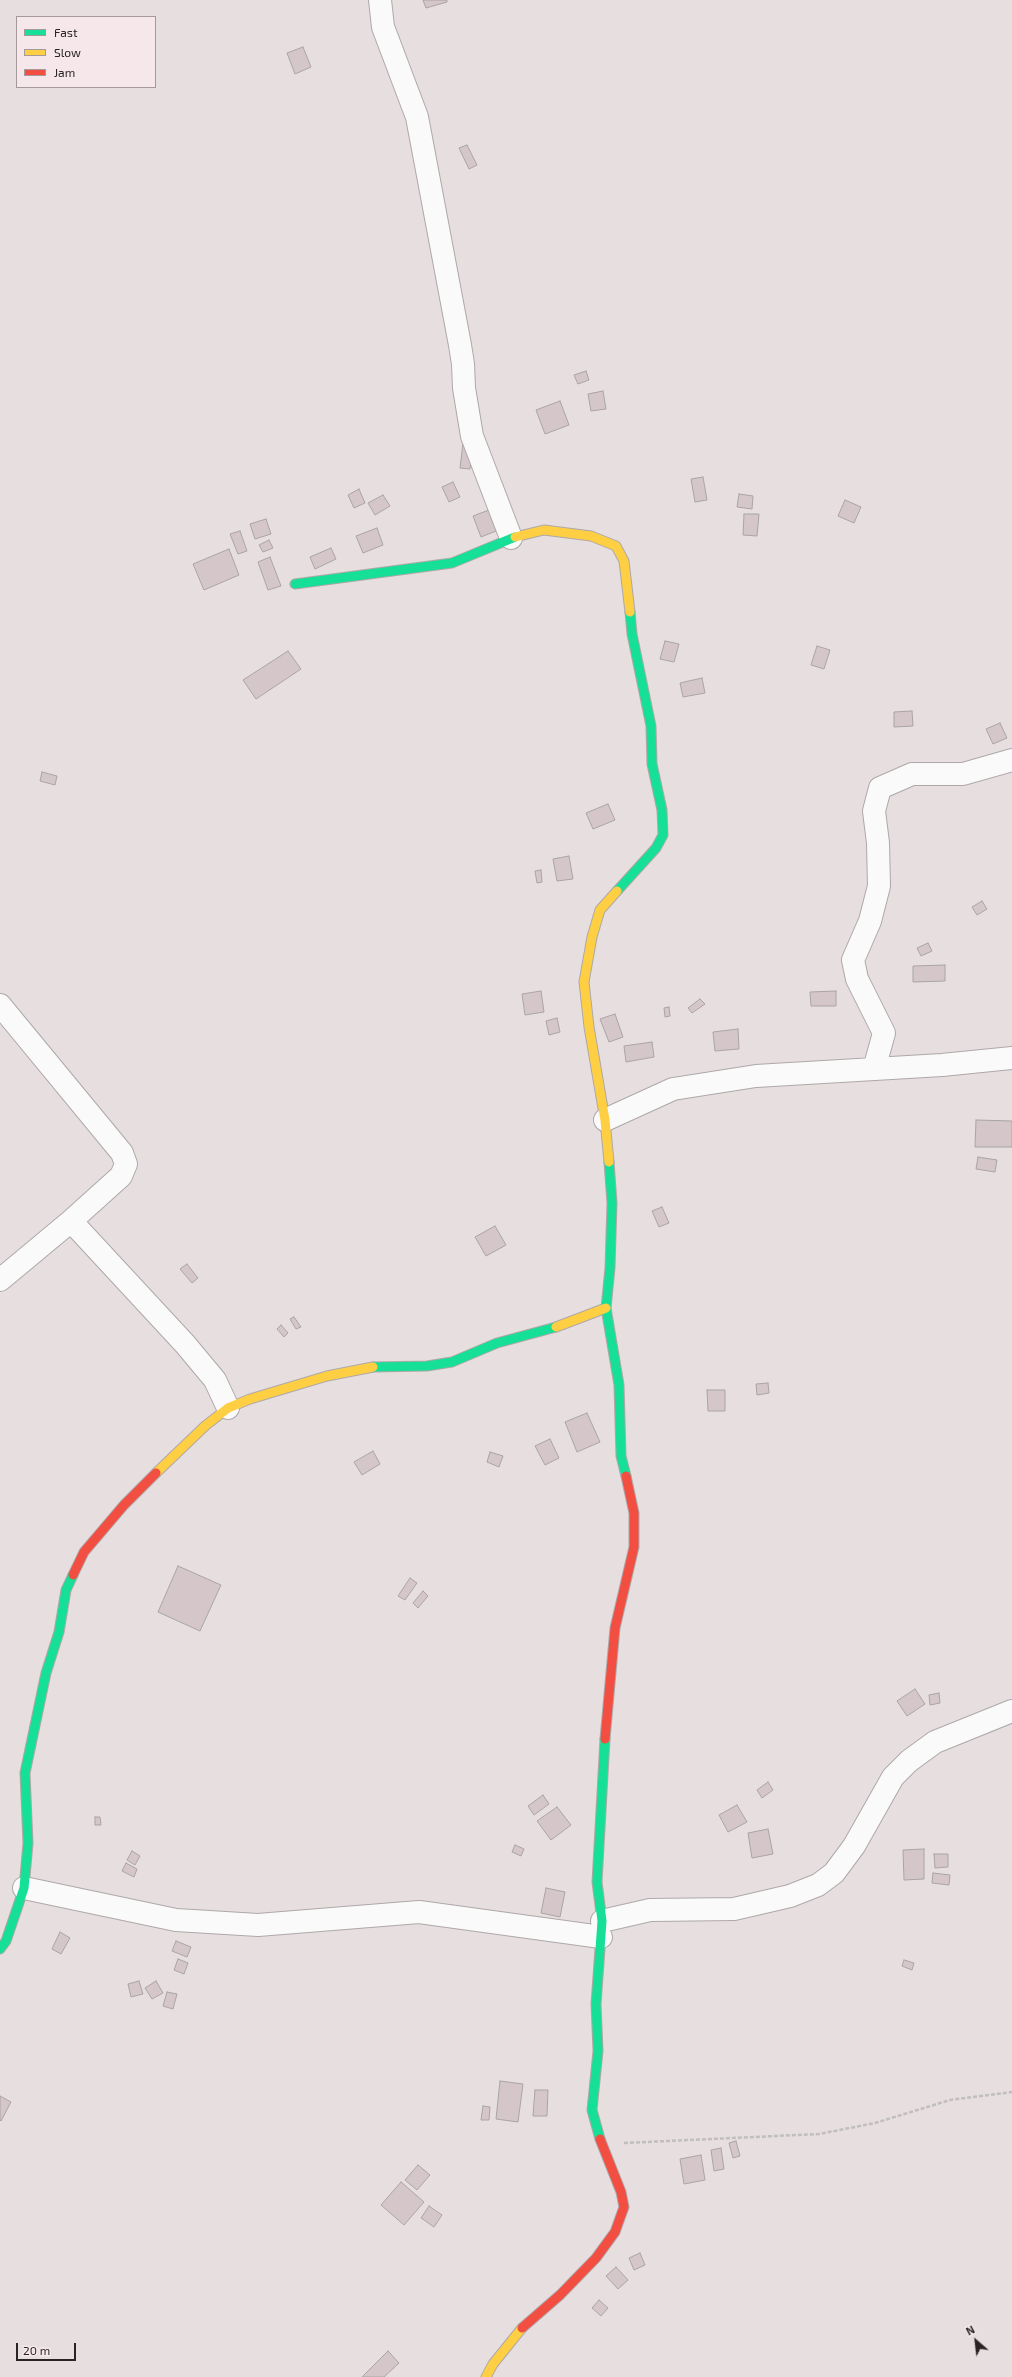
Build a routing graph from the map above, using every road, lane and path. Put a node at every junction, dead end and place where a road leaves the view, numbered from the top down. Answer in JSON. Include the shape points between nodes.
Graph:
{"nodes":[{"id":1,"x":380,"y":0,"type":"edge"},
{"id":2,"x":511,"y":538,"type":"junction"},
{"id":3,"x":295,"y":584,"type":"dead end"},
{"id":4,"x":1012,"y":760,"type":"edge"},
{"id":5,"x":0,"y":1005,"type":"edge"},
{"id":6,"x":1012,"y":1058,"type":"edge"},
{"id":7,"x":874,"y":1069,"type":"junction"},
{"id":8,"x":605,"y":1120,"type":"junction"},
{"id":9,"x":71,"y":1221,"type":"junction"},
{"id":10,"x":0,"y":1280,"type":"edge"},
{"id":11,"x":606,"y":1308,"type":"junction"},
{"id":12,"x":228,"y":1408,"type":"junction"},
{"id":13,"x":1012,"y":1711,"type":"edge"},
{"id":14,"x":24,"y":1888,"type":"junction"},
{"id":15,"x":601,"y":1929,"type":"junction"},
{"id":16,"x":0,"y":1949,"type":"edge"},
{"id":17,"x":1012,"y":2092,"type":"edge"},
{"id":18,"x":601,"y":2144,"type":"junction"},
{"id":19,"x":486,"y":2377,"type":"edge"}],
"edges":[{"from":1,"to":2,"type":"street","via":[[383,28],[417,117],[462,357],[472,436]]},
{"from":2,"to":3,"type":"street","via":[[452,563]]},
{"from":2,"to":8,"type":"street","via":[[544,530],[591,536],[616,546],[624,561],[632,634],[651,726],[652,764],[662,810],[663,834],[656,848],[600,910],[584,982]]},
{"from":4,"to":7,"type":"street","via":[[963,774],[912,774],[880,788],[874,811],[879,886],[870,921],[853,960],[857,979],[884,1033]]},
{"from":5,"to":9,"type":"street","via":[[122,1153],[126,1164],[121,1176]]},
{"from":6,"to":7,"type":"street"},
{"from":7,"to":8,"type":"street","via":[[756,1076],[673,1089]]},
{"from":8,"to":11,"type":"street","via":[[612,1203]]},
{"from":9,"to":10,"type":"street"},
{"from":9,"to":12,"type":"street","via":[[185,1344],[215,1380]]},
{"from":11,"to":12,"type":"street","via":[[563,1325],[497,1344],[452,1362],[427,1366],[375,1367],[327,1376]]},
{"from":11,"to":15,"type":"street","via":[[619,1385],[621,1456],[634,1513],[634,1547],[615,1628],[604,1754],[597,1882]]},
{"from":12,"to":14,"type":"street","via":[[205,1426],[124,1505],[84,1552],[66,1590],[59,1632],[46,1674],[25,1773],[28,1843]]},
{"from":13,"to":15,"type":"street","via":[[935,1742],[910,1761],[893,1777],[854,1846],[834,1873],[818,1885],[790,1896],[734,1909],[650,1910]]},
{"from":14,"to":15,"type":"street","via":[[176,1920],[258,1925],[419,1912]]},
{"from":14,"to":16,"type":"street","via":[[6,1941]]},
{"from":15,"to":18,"type":"street","via":[[596,2004],[598,2051],[592,2110]]},
{"from":17,"to":18,"type":"path","via":[[950,2100],[874,2124],[819,2134]]},
{"from":18,"to":19,"type":"street","via":[[621,2192],[624,2207],[615,2232],[596,2258],[560,2295],[526,2324],[493,2364]]}]}
